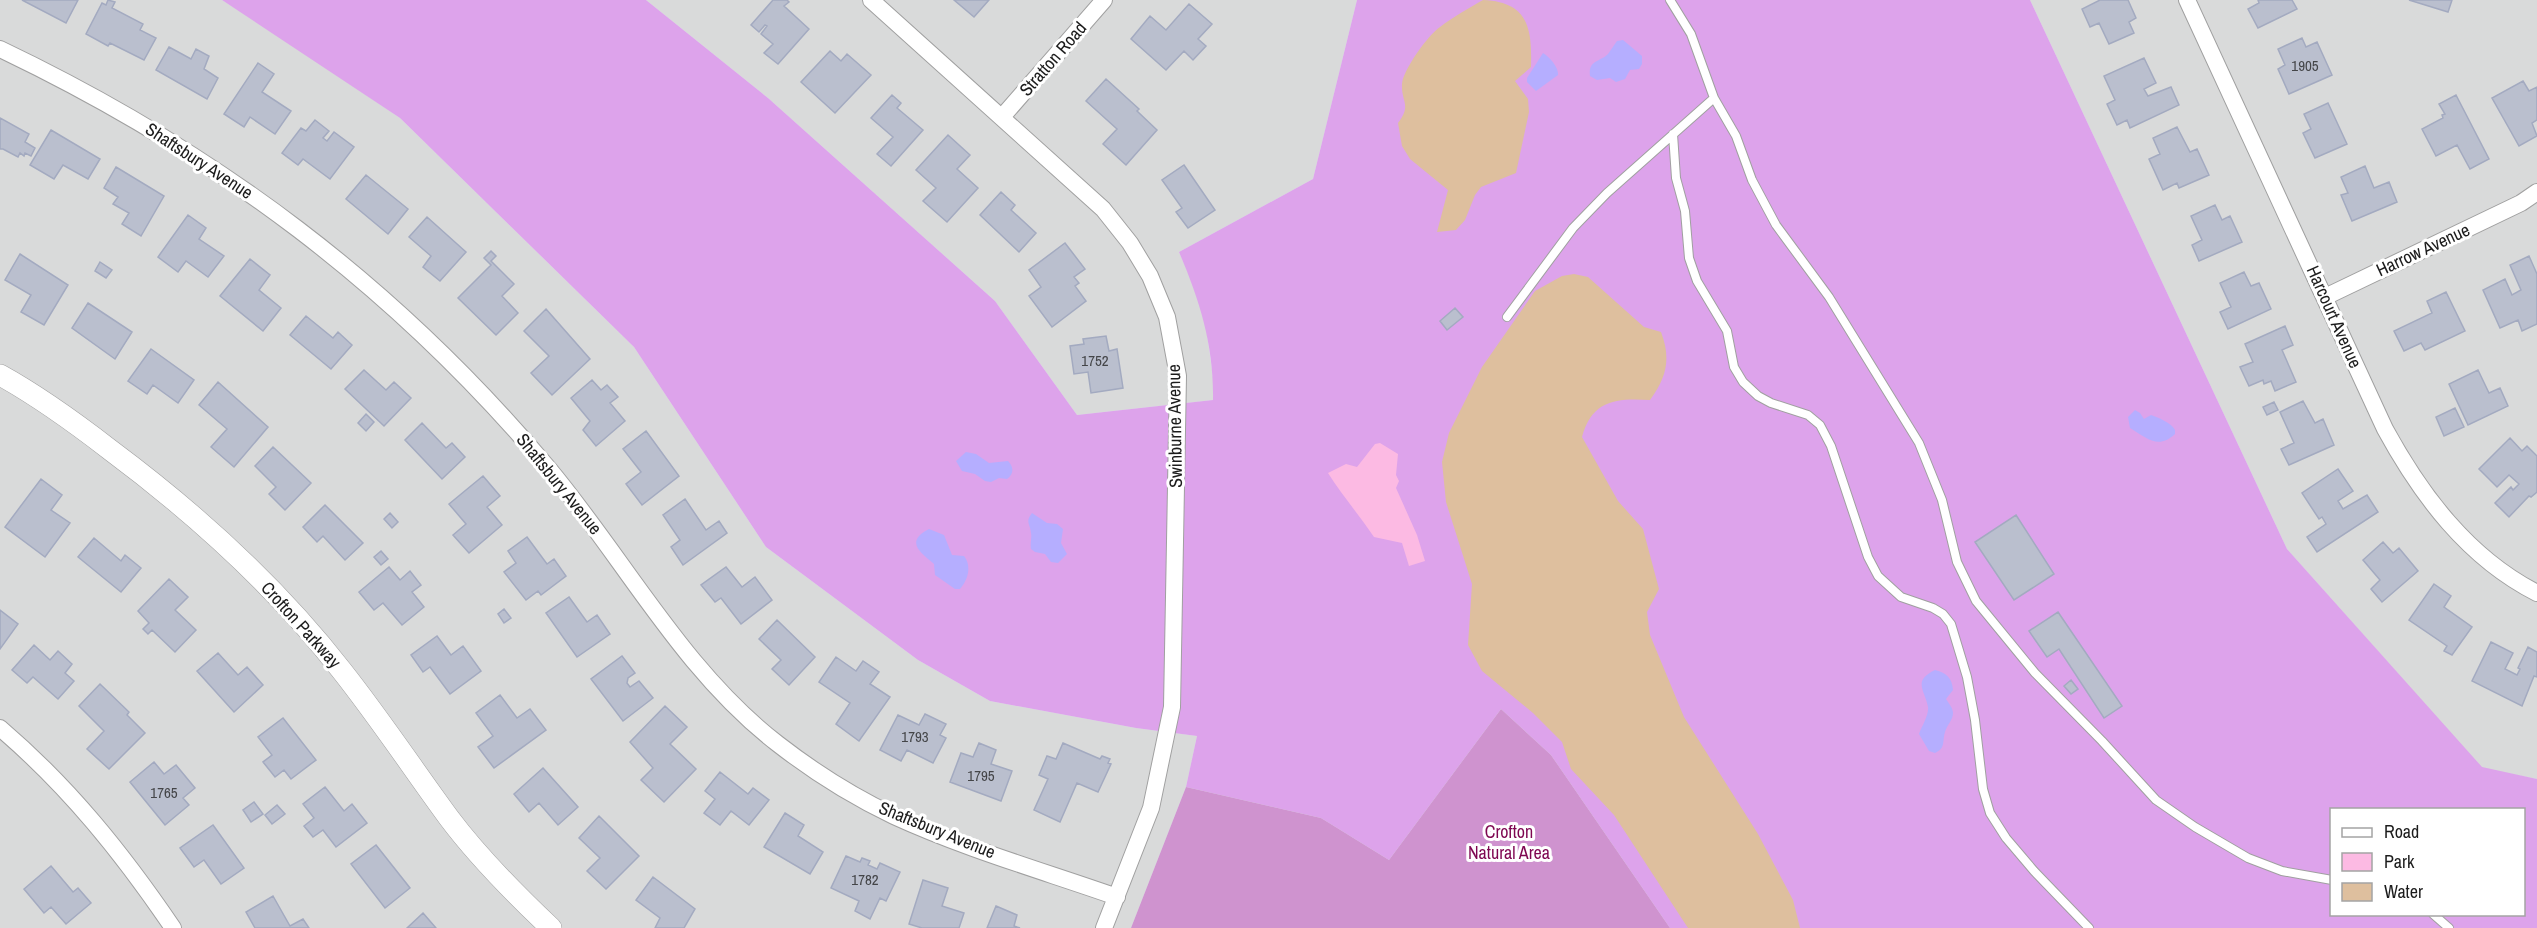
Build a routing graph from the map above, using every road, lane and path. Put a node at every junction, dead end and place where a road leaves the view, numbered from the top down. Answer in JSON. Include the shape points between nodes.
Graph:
{"nodes":[{"id":1,"x":871,"y":0,"type":"edge"},
{"id":2,"x":1104,"y":0,"type":"edge"},
{"id":3,"x":1670,"y":0,"type":"edge"},
{"id":4,"x":2187,"y":0,"type":"edge"},
{"id":5,"x":0,"y":49,"type":"edge"},
{"id":6,"x":1714,"y":98,"type":"junction"},
{"id":7,"x":1002,"y":117,"type":"junction"},
{"id":8,"x":1673,"y":134,"type":"junction"},
{"id":9,"x":2537,"y":192,"type":"edge"},
{"id":10,"x":2529,"y":203,"type":"edge"},
{"id":11,"x":2325,"y":297,"type":"junction"},
{"id":12,"x":1507,"y":317,"type":"dead end"},
{"id":13,"x":0,"y":375,"type":"edge"},
{"id":14,"x":2537,"y":593,"type":"edge"},
{"id":15,"x":0,"y":728,"type":"edge"},
{"id":16,"x":2330,"y":880,"type":"edge"},
{"id":17,"x":1117,"y":897,"type":"junction"},
{"id":18,"x":2434,"y":916,"type":"edge"},
{"id":19,"x":173,"y":928,"type":"edge"},
{"id":20,"x":551,"y":928,"type":"edge"},
{"id":21,"x":1104,"y":928,"type":"edge"},
{"id":22,"x":2089,"y":928,"type":"edge"},
{"id":23,"x":2449,"y":928,"type":"edge"}],
"edges":[{"from":1,"to":7,"type":"street","name":"Swinburne Avenue"},
{"from":2,"to":7,"type":"street","name":"Stratton Road"},
{"from":3,"to":6,"type":"lane","via":[[1691,34]]},
{"from":4,"to":11,"type":"street","name":"Harcourt Avenue"},
{"from":5,"to":17,"type":"street","name":"Shaftsbury Avenue","via":[[171,140],[233,180],[377,292],[494,406],[601,534],[682,647],[726,696],[777,743],[837,784],[894,816]]},
{"from":6,"to":8,"type":"lane"},
{"from":6,"to":16,"type":"lane","via":[[1736,136],[1752,180],[1776,225],[1829,297],[1919,443],[1942,500],[1957,562],[1976,601],[2035,674],[2156,800],[2248,858],[2282,871]]},
{"from":7,"to":17,"type":"street","name":"Swinburne Avenue","via":[[1103,209],[1130,243],[1150,276],[1167,317],[1178,376],[1172,706],[1150,808]]},
{"from":8,"to":12,"type":"lane","via":[[1573,228]]},
{"from":8,"to":22,"type":"lane","via":[[1689,258],[1697,282],[1727,331],[1734,367],[1758,396],[1808,415],[1820,425],[1878,576],[1900,597],[1933,608],[1951,624],[1967,677],[1990,813],[2034,871]]},
{"from":9,"to":10,"type":"street","name":"Harrow Avenue"},
{"from":10,"to":11,"type":"street","name":"Harrow Avenue"},
{"from":11,"to":14,"type":"street","name":"Harcourt Avenue","via":[[2385,429],[2409,472],[2464,539]]},
{"from":13,"to":20,"type":"street","name":"Crofton Parkway","via":[[150,479],[268,587],[341,669],[450,819],[507,886]]},
{"from":15,"to":19,"type":"street","via":[[89,814]]},
{"from":17,"to":21,"type":"street","name":"Swinburne Avenue"},
{"from":18,"to":23,"type":"lane"}]}
